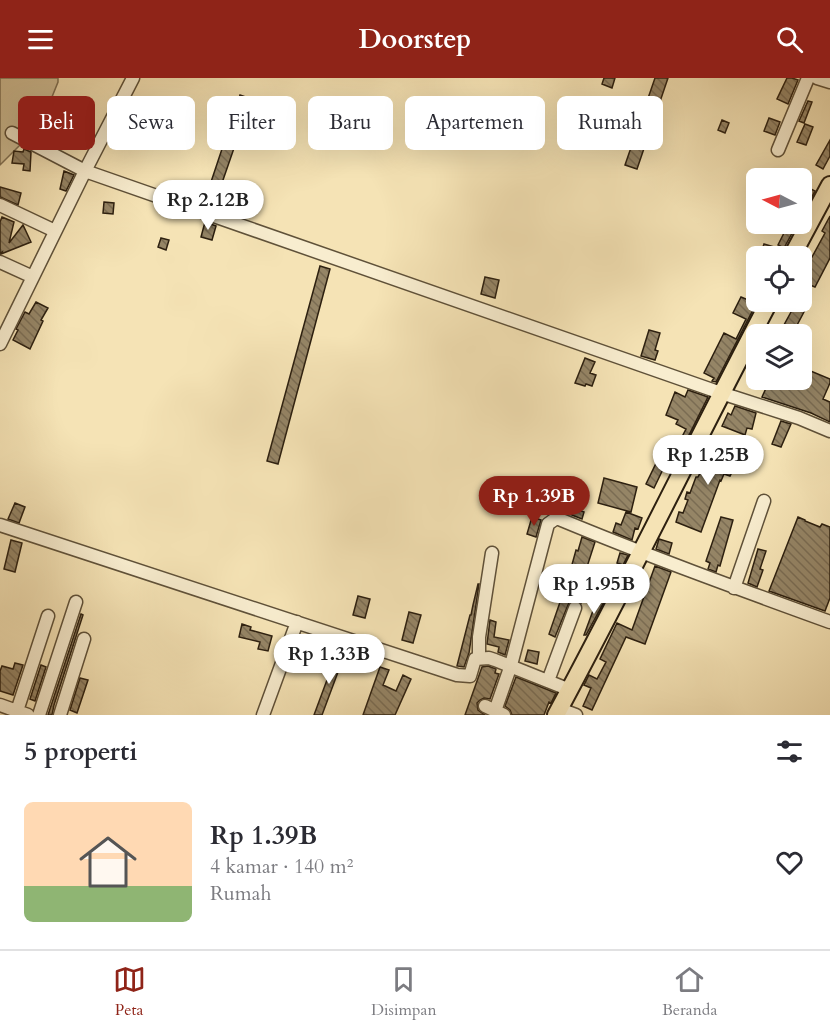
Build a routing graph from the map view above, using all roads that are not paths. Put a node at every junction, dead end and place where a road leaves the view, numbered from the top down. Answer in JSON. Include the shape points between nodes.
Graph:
{"nodes":[{"id":1,"x":133,"y":78,"type":"edge"},
{"id":2,"x":808,"y":78,"type":"edge"},
{"id":3,"x":817,"y":78,"type":"edge"},
{"id":4,"x":830,"y":82,"type":"edge"},
{"id":5,"x":12,"y":133,"type":"dead end"},
{"id":6,"x":778,"y":150,"type":"dead end"},
{"id":7,"x":85,"y":171,"type":"junction"},
{"id":8,"x":830,"y":185,"type":"edge"},
{"id":9,"x":0,"y":205,"type":"edge"},
{"id":10,"x":55,"y":231,"type":"junction"},
{"id":11,"x":797,"y":246,"type":"edge"},
{"id":12,"x":0,"y":262,"type":"edge"},
{"id":13,"x":33,"y":277,"type":"junction"},
{"id":14,"x":764,"y":312,"type":"edge"},
{"id":15,"x":0,"y":344,"type":"edge"},
{"id":16,"x":721,"y":393,"type":"junction"},
{"id":17,"x":830,"y":431,"type":"edge"},
{"id":18,"x":765,"y":501,"type":"dead end"},
{"id":19,"x":0,"y":525,"type":"edge"},
{"id":20,"x":641,"y":553,"type":"junction"},
{"id":21,"x":492,"y":554,"type":"dead end"},
{"id":22,"x":734,"y":588,"type":"junction"},
{"id":23,"x":76,"y":602,"type":"dead end"},
{"id":24,"x":575,"y":608,"type":"dead end"},
{"id":25,"x":48,"y":616,"type":"dead end"},
{"id":26,"x":297,"y":622,"type":"junction"},
{"id":27,"x":830,"y":622,"type":"edge"},
{"id":28,"x":84,"y":639,"type":"dead end"},
{"id":29,"x":479,"y":658,"type":"junction"},
{"id":30,"x":511,"y":665,"type":"junction"},
{"id":31,"x":548,"y":681,"type":"junction"},
{"id":32,"x":570,"y":690,"type":"junction"},
{"id":33,"x":0,"y":705,"type":"edge"},
{"id":34,"x":494,"y":711,"type":"edge"},
{"id":35,"x":558,"y":712,"type":"edge"},
{"id":36,"x":22,"y":713,"type":"edge"},
{"id":37,"x":39,"y":715,"type":"edge"},
{"id":38,"x":60,"y":715,"type":"edge"},
{"id":39,"x":263,"y":715,"type":"edge"},
{"id":40,"x":576,"y":715,"type":"edge"}],
"edges":[{"from":1,"to":7,"type":"street"},
{"from":2,"to":6,"type":"street"},
{"from":3,"to":4,"type":"street"},
{"from":5,"to":7,"type":"street"},
{"from":7,"to":10,"type":"street"},
{"from":7,"to":16,"type":"street"},
{"from":8,"to":11,"type":"highway"},
{"from":9,"to":10,"type":"street"},
{"from":10,"to":13,"type":"street"},
{"from":12,"to":13,"type":"street"},
{"from":13,"to":15,"type":"street"},
{"from":14,"to":16,"type":"highway"},
{"from":16,"to":17,"type":"street"},
{"from":16,"to":20,"type":"highway"},
{"from":18,"to":22,"type":"street"},
{"from":19,"to":26,"type":"street"},
{"from":20,"to":22,"type":"street"},
{"from":20,"to":30,"type":"street","via":[[559,519],[552,520]]},
{"from":20,"to":32,"type":"highway"},
{"from":21,"to":29,"type":"street"},
{"from":22,"to":27,"type":"street"},
{"from":23,"to":37,"type":"street"},
{"from":24,"to":31,"type":"street"},
{"from":25,"to":36,"type":"street"},
{"from":26,"to":29,"type":"street","via":[[457,675],[470,676],[473,662]]},
{"from":26,"to":39,"type":"street"},
{"from":28,"to":38,"type":"street"},
{"from":29,"to":30,"type":"street"},
{"from":30,"to":31,"type":"street"},
{"from":30,"to":34,"type":"street"},
{"from":31,"to":32,"type":"street"},
{"from":32,"to":35,"type":"highway"},
{"from":33,"to":36,"type":"street"},
{"from":35,"to":40,"type":"street"}]}
